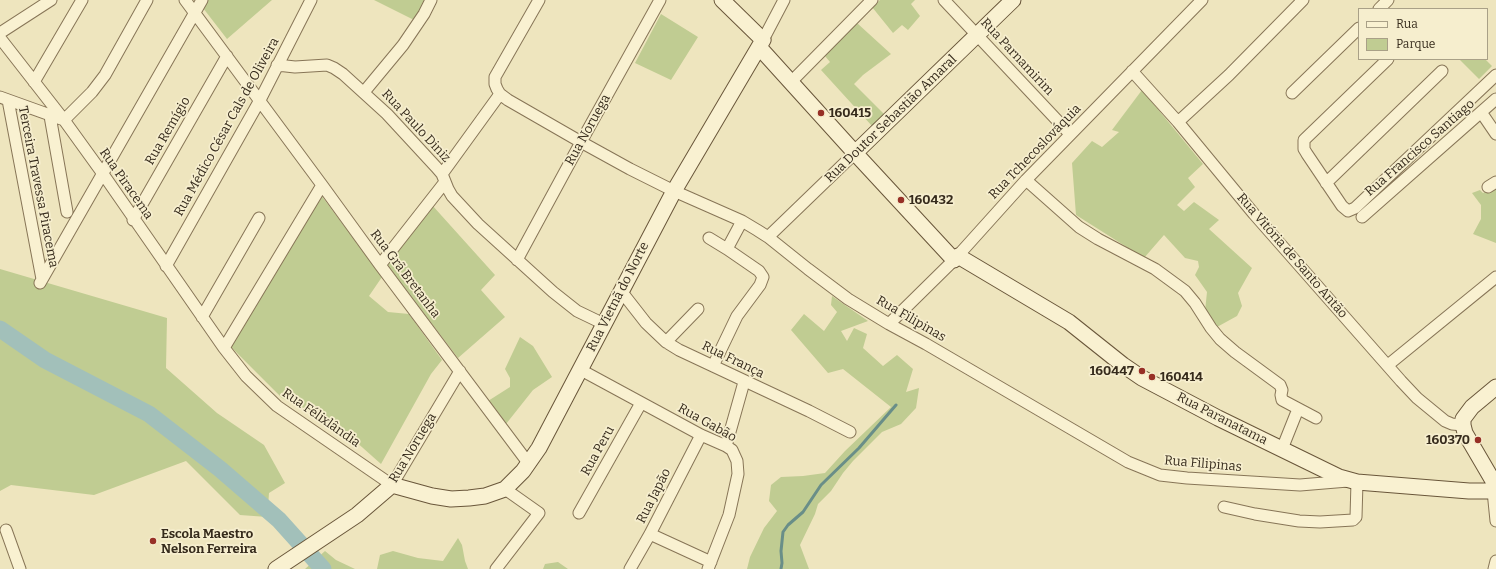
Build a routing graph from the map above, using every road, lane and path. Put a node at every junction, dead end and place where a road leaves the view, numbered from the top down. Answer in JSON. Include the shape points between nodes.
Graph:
{"nodes":[{"id":1,"x":51,"y":0,"type":"edge"},
{"id":2,"x":82,"y":0,"type":"edge"},
{"id":3,"x":147,"y":0,"type":"edge"},
{"id":4,"x":185,"y":0,"type":"edge"},
{"id":5,"x":202,"y":0,"type":"edge"},
{"id":6,"x":311,"y":0,"type":"edge"},
{"id":7,"x":431,"y":0,"type":"edge"},
{"id":8,"x":539,"y":0,"type":"edge"},
{"id":9,"x":660,"y":0,"type":"edge"},
{"id":10,"x":722,"y":0,"type":"edge"},
{"id":11,"x":784,"y":0,"type":"edge"},
{"id":12,"x":872,"y":0,"type":"edge"},
{"id":13,"x":944,"y":0,"type":"edge"},
{"id":14,"x":1013,"y":0,"type":"edge"},
{"id":15,"x":1202,"y":0,"type":"edge"},
{"id":16,"x":1303,"y":0,"type":"edge"},
{"id":17,"x":1388,"y":0,"type":"edge"},
{"id":18,"x":1380,"y":8,"type":"edge"},
{"id":19,"x":195,"y":13,"type":"junction"},
{"id":20,"x":1358,"y":29,"type":"edge"},
{"id":21,"x":0,"y":34,"type":"edge"},
{"id":22,"x":977,"y":35,"type":"junction"},
{"id":23,"x":0,"y":38,"type":"edge"},
{"id":24,"x":761,"y":44,"type":"junction"},
{"id":25,"x":227,"y":56,"type":"junction"},
{"id":26,"x":1387,"y":60,"type":"edge"},
{"id":27,"x":277,"y":65,"type":"junction"},
{"id":28,"x":1132,"y":71,"type":"junction"},
{"id":29,"x":1442,"y":71,"type":"dead end"},
{"id":30,"x":1496,"y":75,"type":"edge"},
{"id":31,"x":34,"y":82,"type":"junction"},
{"id":32,"x":790,"y":83,"type":"junction"},
{"id":33,"x":364,"y":92,"type":"junction"},
{"id":34,"x":1292,"y":93,"type":"dead end"},
{"id":35,"x":500,"y":94,"type":"junction"},
{"id":36,"x":4,"y":98,"type":"edge"},
{"id":37,"x":1496,"y":99,"type":"edge"},
{"id":38,"x":260,"y":100,"type":"junction"},
{"id":39,"x":1481,"y":112,"type":"junction"},
{"id":40,"x":50,"y":116,"type":"junction"},
{"id":41,"x":64,"y":120,"type":"junction"},
{"id":42,"x":1178,"y":122,"type":"junction"},
{"id":43,"x":1070,"y":134,"type":"junction"},
{"id":44,"x":1496,"y":134,"type":"edge"},
{"id":45,"x":581,"y":142,"type":"junction"},
{"id":46,"x":855,"y":154,"type":"junction"},
{"id":47,"x":103,"y":174,"type":"junction"},
{"id":48,"x":443,"y":178,"type":"junction"},
{"id":49,"x":1026,"y":180,"type":"junction"},
{"id":50,"x":1326,"y":183,"type":"junction"},
{"id":51,"x":322,"y":185,"type":"junction"},
{"id":52,"x":674,"y":191,"type":"junction"},
{"id":53,"x":67,"y":212,"type":"dead end"},
{"id":54,"x":1362,"y":217,"type":"dead end"},
{"id":55,"x":259,"y":218,"type":"dead end"},
{"id":56,"x":133,"y":220,"type":"junction"},
{"id":57,"x":742,"y":221,"type":"junction"},
{"id":58,"x":768,"y":237,"type":"junction"},
{"id":59,"x":708,"y":238,"type":"dead end"},
{"id":60,"x":727,"y":249,"type":"junction"},
{"id":61,"x":956,"y":258,"type":"junction"},
{"id":62,"x":517,"y":260,"type":"junction"},
{"id":63,"x":380,"y":265,"type":"junction"},
{"id":64,"x":166,"y":266,"type":"junction"},
{"id":65,"x":1496,"y":277,"type":"edge"},
{"id":66,"x":621,"y":291,"type":"junction"},
{"id":67,"x":698,"y":309,"type":"dead end"},
{"id":68,"x":202,"y":317,"type":"junction"},
{"id":69,"x":604,"y":324,"type":"junction"},
{"id":70,"x":889,"y":324,"type":"junction"},
{"id":71,"x":666,"y":342,"type":"junction"},
{"id":72,"x":224,"y":348,"type":"junction"},
{"id":73,"x":1388,"y":365,"type":"junction"},
{"id":74,"x":713,"y":366,"type":"junction"},
{"id":75,"x":581,"y":370,"type":"junction"},
{"id":76,"x":460,"y":371,"type":"junction"},
{"id":77,"x":744,"y":382,"type":"junction"},
{"id":78,"x":1496,"y":387,"type":"edge"},
{"id":79,"x":642,"y":403,"type":"junction"},
{"id":80,"x":1298,"y":409,"type":"junction"},
{"id":81,"x":1316,"y":418,"type":"dead end"},
{"id":82,"x":1463,"y":425,"type":"junction"},
{"id":83,"x":850,"y":432,"type":"dead end"},
{"id":84,"x":701,"y":435,"type":"junction"},
{"id":85,"x":726,"y":446,"type":"junction"},
{"id":86,"x":1282,"y":449,"type":"junction"},
{"id":87,"x":529,"y":464,"type":"junction"},
{"id":88,"x":1355,"y":482,"type":"junction"},
{"id":89,"x":1494,"y":483,"type":"edge"},
{"id":90,"x":392,"y":485,"type":"junction"},
{"id":91,"x":505,"y":489,"type":"junction"},
{"id":92,"x":1224,"y":507,"type":"dead end"},
{"id":93,"x":579,"y":513,"type":"dead end"},
{"id":94,"x":1496,"y":521,"type":"edge"},
{"id":95,"x":6,"y":530,"type":"dead end"},
{"id":96,"x":650,"y":534,"type":"junction"},
{"id":97,"x":1496,"y":561,"type":"edge"},
{"id":98,"x":281,"y":566,"type":"edge"},
{"id":99,"x":710,"y":566,"type":"edge"},
{"id":100,"x":20,"y":569,"type":"edge"},
{"id":101,"x":496,"y":569,"type":"edge"},
{"id":102,"x":630,"y":569,"type":"edge"},
{"id":103,"x":1494,"y":569,"type":"edge"}],
"edges":[{"from":1,"to":21,"type":"street"},
{"from":2,"to":31,"type":"street"},
{"from":3,"to":41,"type":"street","via":[[105,75]]},
{"from":4,"to":19,"type":"street","name":"Rua Grã Bretanha"},
{"from":5,"to":19,"type":"street"},
{"from":6,"to":27,"type":"street","name":"Rua Médico César Cals de Oliveira"},
{"from":7,"to":33,"type":"street","via":[[403,45]]},
{"from":8,"to":35,"type":"street","via":[[495,78]]},
{"from":9,"to":45,"type":"street","name":"Rua Noruega"},
{"from":10,"to":24,"type":"street","name":"Rua Paranatama"},
{"from":11,"to":24,"type":"street","name":"Rua Vietnã do Norte"},
{"from":12,"to":32,"type":"street"},
{"from":13,"to":22,"type":"street","name":"Rua Parnamirim"},
{"from":14,"to":22,"type":"street","name":"Rua Doutor Sebastião Amaral"},
{"from":15,"to":28,"type":"street","name":"Rua Tchecoslováquia"},
{"from":16,"to":42,"type":"street"},
{"from":17,"to":18,"type":"street"},
{"from":19,"to":25,"type":"street","name":"Rua Grã Bretanha"},
{"from":19,"to":47,"type":"street"},
{"from":20,"to":34,"type":"street"},
{"from":22,"to":43,"type":"street","name":"Rua Parnamirim"},
{"from":22,"to":46,"type":"street","name":"Rua Doutor Sebastião Amaral"},
{"from":23,"to":31,"type":"street","name":"Rua Piracema"},
{"from":24,"to":32,"type":"street","name":"Rua Paranatama"},
{"from":24,"to":52,"type":"street","name":"Rua Vietnã do Norte"},
{"from":25,"to":38,"type":"street","name":"Rua Grã Bretanha"},
{"from":25,"to":56,"type":"street","name":"Rua Remígio"},
{"from":26,"to":50,"type":"street","via":[[1306,137],[1304,149]]},
{"from":27,"to":33,"type":"street","name":"Rua Paulo Diniz","via":[[327,65],[344,74]]},
{"from":27,"to":38,"type":"street","name":"Rua Médico César Cals de Oliveira"},
{"from":28,"to":42,"type":"street","name":"Rua Vitória de Santo Antão"},
{"from":28,"to":43,"type":"street","name":"Rua Tchecoslováquia"},
{"from":29,"to":50,"type":"street"},
{"from":30,"to":50,"type":"street","via":[[1351,211],[1342,206]]},
{"from":31,"to":41,"type":"street","name":"Rua Piracema"},
{"from":32,"to":46,"type":"street","name":"Rua Paranatama"},
{"from":33,"to":48,"type":"street","name":"Rua Paulo Diniz","via":[[387,114]]},
{"from":35,"to":45,"type":"street","name":"Rua Filipinas"},
{"from":35,"to":48,"type":"street"},
{"from":36,"to":40,"type":"street"},
{"from":36,"to":47,"type":"street","name":"Terceira Travessa Piracema","via":[[41,281]]},
{"from":37,"to":39,"type":"street","name":"Rua Francisco Santiago"},
{"from":38,"to":51,"type":"street","name":"Rua Grã Bretanha"},
{"from":38,"to":64,"type":"street","name":"Rua Médico César Cals de Oliveira"},
{"from":39,"to":44,"type":"street"},
{"from":39,"to":54,"type":"street","name":"Rua Francisco Santiago"},
{"from":40,"to":41,"type":"street"},
{"from":40,"to":53,"type":"street"},
{"from":41,"to":47,"type":"street","name":"Rua Piracema"},
{"from":42,"to":73,"type":"street","name":"Rua Vitória de Santo Antão","via":[[1254,214]]},
{"from":43,"to":49,"type":"street","name":"Rua Tchecoslováquia"},
{"from":45,"to":52,"type":"street","name":"Rua Filipinas"},
{"from":45,"to":62,"type":"street","name":"Rua Noruega"},
{"from":46,"to":58,"type":"street","name":"Rua Doutor Sebastião Amaral"},
{"from":46,"to":61,"type":"street","name":"Rua Paranatama"},
{"from":47,"to":56,"type":"street","name":"Rua Piracema"},
{"from":48,"to":62,"type":"street","name":"Rua Paulo Diniz","via":[[461,206]]},
{"from":48,"to":63,"type":"street"},
{"from":49,"to":61,"type":"street","name":"Rua Tchecoslováquia"},
{"from":49,"to":80,"type":"street","via":[[1079,227],[1155,269],[1184,291],[1220,339],[1280,385],[1282,400]]},
{"from":51,"to":63,"type":"street","name":"Rua Grã Bretanha"},
{"from":51,"to":72,"type":"street"},
{"from":52,"to":57,"type":"street","name":"Rua Filipinas"},
{"from":52,"to":66,"type":"street","name":"Rua Vietnã do Norte"},
{"from":55,"to":68,"type":"street"},
{"from":56,"to":64,"type":"street","name":"Rua Piracema"},
{"from":57,"to":58,"type":"street","name":"Rua Filipinas"},
{"from":57,"to":60,"type":"street"},
{"from":58,"to":70,"type":"street","name":"Rua Filipinas","via":[[848,299]]},
{"from":59,"to":60,"type":"street"},
{"from":60,"to":74,"type":"street","via":[[759,271],[763,278],[737,316]]},
{"from":61,"to":70,"type":"street","name":"Rua Tchecoslováquia"},
{"from":61,"to":86,"type":"street","name":"Rua Paranatama","via":[[1069,322],[1142,378]]},
{"from":62,"to":69,"type":"street","name":"Rua Paulo Diniz","via":[[577,311]]},
{"from":63,"to":76,"type":"street","name":"Rua Grã Bretanha"},
{"from":64,"to":68,"type":"street","name":"Rua Piracema"},
{"from":65,"to":73,"type":"street"},
{"from":66,"to":69,"type":"street","name":"Rua Vietnã do Norte"},
{"from":66,"to":71,"type":"street","name":"Rua França","via":[[646,323]]},
{"from":67,"to":71,"type":"street"},
{"from":68,"to":72,"type":"street","name":"Rua Piracema"},
{"from":69,"to":75,"type":"street","name":"Rua Vietnã do Norte"},
{"from":70,"to":88,"type":"street","name":"Rua Filipinas","via":[[1128,462],[1160,475],[1293,485]]},
{"from":71,"to":74,"type":"street","name":"Rua França"},
{"from":72,"to":90,"type":"street","name":"Rua Félixlândia","via":[[246,376],[276,406]]},
{"from":73,"to":82,"type":"street","name":"Rua Vitória de Santo Antão","via":[[1417,398],[1438,415],[1452,424]]},
{"from":74,"to":77,"type":"street","name":"Rua França"},
{"from":75,"to":79,"type":"street","name":"Rua Gabão"},
{"from":75,"to":87,"type":"street","name":"Rua Vietnã do Norte"},
{"from":76,"to":87,"type":"street","name":"Rua Grã Bretanha"},
{"from":76,"to":90,"type":"street","name":"Rua Noruega"},
{"from":77,"to":83,"type":"street","name":"Rua França"},
{"from":77,"to":85,"type":"street"},
{"from":78,"to":82,"type":"street","via":[[1472,407],[1463,419]]},
{"from":79,"to":84,"type":"street","name":"Rua Gabão"},
{"from":79,"to":93,"type":"street","name":"Rua Peru"},
{"from":80,"to":81,"type":"street"},
{"from":80,"to":86,"type":"street"},
{"from":82,"to":89,"type":"street","via":[[1465,433]]},
{"from":84,"to":85,"type":"street","name":"Rua Gabão"},
{"from":84,"to":96,"type":"street","name":"Rua Japão"},
{"from":85,"to":99,"type":"street","name":"Rua Gabão","via":[[736,456],[738,474],[729,515]]},
{"from":86,"to":88,"type":"street","name":"Rua Paranatama","via":[[1334,475]]},
{"from":87,"to":91,"type":"street","name":"Rua Vietnã do Norte"},
{"from":88,"to":89,"type":"street","name":"Rua Paranatama"},
{"from":88,"to":92,"type":"street","via":[[1356,517],[1353,520],[1299,521]]},
{"from":89,"to":94,"type":"street"},
{"from":90,"to":91,"type":"street","name":"Rua Vietnã do Norte","via":[[451,499],[485,496]]},
{"from":90,"to":98,"type":"street","name":"Rua Noruega","via":[[358,515]]},
{"from":91,"to":101,"type":"street","via":[[539,513]]},
{"from":95,"to":100,"type":"street"},
{"from":96,"to":99,"type":"street"},
{"from":96,"to":102,"type":"street","name":"Rua Japão"},
{"from":97,"to":103,"type":"street"}]}
